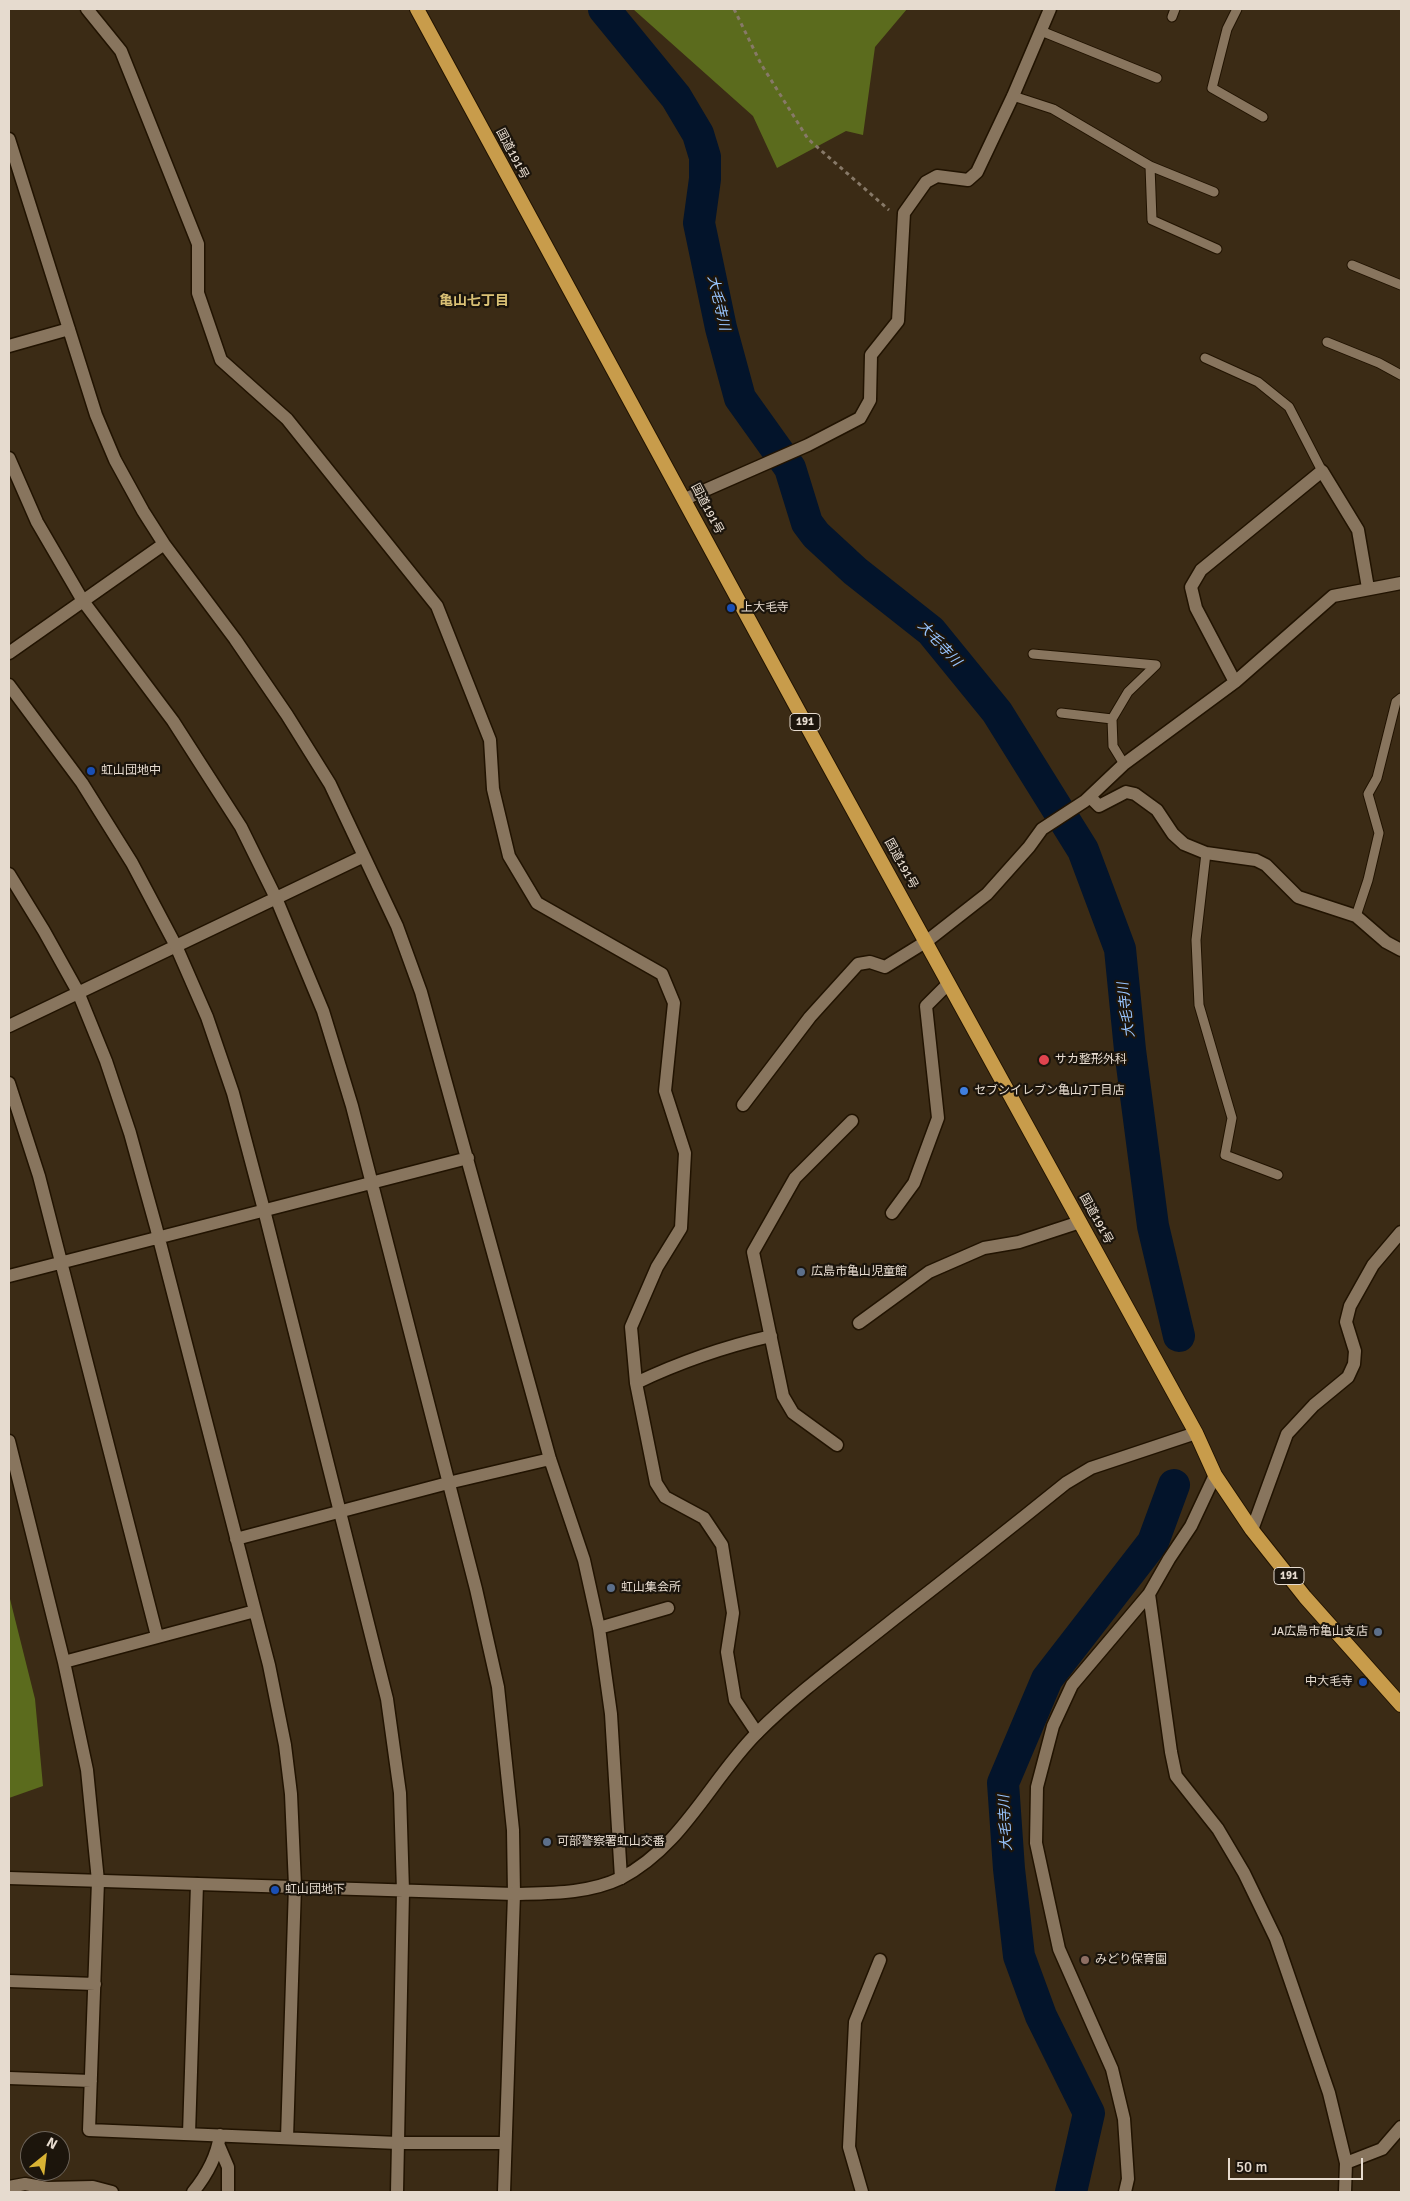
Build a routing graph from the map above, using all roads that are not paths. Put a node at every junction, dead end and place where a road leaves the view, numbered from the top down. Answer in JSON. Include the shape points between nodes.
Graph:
{"nodes":[{"id":1,"x":86,"y":9,"type":"edge"},
{"id":2,"x":417,"y":9,"type":"edge"},
{"id":3,"x":1050,"y":9,"type":"edge"},
{"id":4,"x":1237,"y":9,"type":"edge"},
{"id":5,"x":1041,"y":31,"type":"junction"},
{"id":6,"x":1157,"y":78,"type":"dead end"},
{"id":7,"x":1013,"y":96,"type":"junction"},
{"id":8,"x":1263,"y":117,"type":"dead end"},
{"id":9,"x":9,"y":139,"type":"edge"},
{"id":10,"x":1150,"y":166,"type":"junction"},
{"id":11,"x":1214,"y":192,"type":"dead end"},
{"id":12,"x":1217,"y":249,"type":"dead end"},
{"id":13,"x":1352,"y":265,"type":"dead end"},
{"id":14,"x":1401,"y":285,"type":"edge"},
{"id":15,"x":68,"y":328,"type":"junction"},
{"id":16,"x":1327,"y":342,"type":"dead end"},
{"id":17,"x":9,"y":346,"type":"edge"},
{"id":18,"x":1205,"y":358,"type":"dead end"},
{"id":19,"x":1401,"y":374,"type":"edge"},
{"id":20,"x":9,"y":458,"type":"edge"},
{"id":21,"x":1322,"y":471,"type":"junction"},
{"id":22,"x":685,"y":499,"type":"junction"},
{"id":23,"x":164,"y":544,"type":"junction"},
{"id":24,"x":1401,"y":583,"type":"edge"},
{"id":25,"x":1368,"y":588,"type":"junction"},
{"id":26,"x":83,"y":601,"type":"junction"},
{"id":27,"x":9,"y":653,"type":"edge"},
{"id":28,"x":1033,"y":654,"type":"dead end"},
{"id":29,"x":1235,"y":682,"type":"junction"},
{"id":30,"x":9,"y":685,"type":"edge"},
{"id":31,"x":1401,"y":698,"type":"edge"},
{"id":32,"x":1061,"y":713,"type":"dead end"},
{"id":33,"x":1112,"y":718,"type":"junction"},
{"id":34,"x":1124,"y":764,"type":"junction"},
{"id":35,"x":1087,"y":799,"type":"junction"},
{"id":36,"x":1206,"y":853,"type":"junction"},
{"id":37,"x":364,"y":856,"type":"junction"},
{"id":38,"x":9,"y":874,"type":"edge"},
{"id":39,"x":276,"y":898,"type":"junction"},
{"id":40,"x":1356,"y":916,"type":"junction"},
{"id":41,"x":927,"y":941,"type":"junction"},
{"id":42,"x":176,"y":946,"type":"junction"},
{"id":43,"x":1401,"y":950,"type":"edge"},
{"id":44,"x":948,"y":984,"type":"junction"},
{"id":45,"x":78,"y":992,"type":"junction"},
{"id":46,"x":9,"y":1026,"type":"edge"},
{"id":47,"x":9,"y":1083,"type":"edge"},
{"id":48,"x":743,"y":1105,"type":"dead end"},
{"id":49,"x":852,"y":1121,"type":"dead end"},
{"id":50,"x":468,"y":1158,"type":"junction"},
{"id":51,"x":1278,"y":1175,"type":"dead end"},
{"id":52,"x":370,"y":1183,"type":"junction"},
{"id":53,"x":264,"y":1210,"type":"junction"},
{"id":54,"x":892,"y":1213,"type":"dead end"},
{"id":55,"x":1080,"y":1222,"type":"junction"},
{"id":56,"x":1401,"y":1232,"type":"edge"},
{"id":57,"x":158,"y":1237,"type":"junction"},
{"id":58,"x":62,"y":1262,"type":"junction"},
{"id":59,"x":9,"y":1276,"type":"edge"},
{"id":60,"x":858,"y":1323,"type":"dead end"},
{"id":61,"x":771,"y":1336,"type":"junction"},
{"id":62,"x":636,"y":1383,"type":"junction"},
{"id":63,"x":1196,"y":1433,"type":"junction"},
{"id":64,"x":9,"y":1441,"type":"edge"},
{"id":65,"x":837,"y":1445,"type":"dead end"},
{"id":66,"x":550,"y":1459,"type":"junction"},
{"id":67,"x":1215,"y":1476,"type":"junction"},
{"id":68,"x":448,"y":1483,"type":"junction"},
{"id":69,"x":341,"y":1511,"type":"junction"},
{"id":70,"x":1252,"y":1530,"type":"junction"},
{"id":71,"x":236,"y":1539,"type":"junction"},
{"id":72,"x":1149,"y":1594,"type":"junction"},
{"id":73,"x":668,"y":1608,"type":"dead end"},
{"id":74,"x":255,"y":1611,"type":"junction"},
{"id":75,"x":599,"y":1628,"type":"junction"},
{"id":76,"x":157,"y":1636,"type":"junction"},
{"id":77,"x":64,"y":1662,"type":"junction"},
{"id":78,"x":1401,"y":1705,"type":"edge"},
{"id":79,"x":757,"y":1733,"type":"junction"},
{"id":80,"x":9,"y":1878,"type":"edge"},
{"id":81,"x":621,"y":1878,"type":"junction"},
{"id":82,"x":98,"y":1881,"type":"junction"},
{"id":83,"x":197,"y":1884,"type":"junction"},
{"id":84,"x":295,"y":1886,"type":"junction"},
{"id":85,"x":403,"y":1891,"type":"junction"},
{"id":86,"x":514,"y":1894,"type":"junction"},
{"id":87,"x":880,"y":1960,"type":"dead end"},
{"id":88,"x":9,"y":1981,"type":"edge"},
{"id":89,"x":94,"y":1984,"type":"junction"},
{"id":90,"x":9,"y":2078,"type":"edge"},
{"id":91,"x":91,"y":2081,"type":"junction"},
{"id":92,"x":1401,"y":2127,"type":"edge"},
{"id":93,"x":189,"y":2134,"type":"junction"},
{"id":94,"x":287,"y":2138,"type":"junction"},
{"id":95,"x":220,"y":2141,"type":"junction"},
{"id":96,"x":398,"y":2143,"type":"junction"},
{"id":97,"x":505,"y":2143,"type":"junction"},
{"id":98,"x":1346,"y":2163,"type":"junction"},
{"id":99,"x":9,"y":2188,"type":"edge"},
{"id":100,"x":112,"y":2192,"type":"edge"},
{"id":101,"x":193,"y":2192,"type":"edge"},
{"id":102,"x":228,"y":2192,"type":"edge"},
{"id":103,"x":397,"y":2192,"type":"edge"},
{"id":104,"x":504,"y":2192,"type":"edge"},
{"id":105,"x":862,"y":2192,"type":"edge"},
{"id":106,"x":1125,"y":2192,"type":"edge"},
{"id":107,"x":1345,"y":2192,"type":"edge"}],
"edges":[{"from":1,"to":62,"type":"street","via":[[122,51],[198,244],[198,293],[220,360],[287,420],[437,606],[490,740],[493,789],[510,856],[532,895],[537,903],[662,974],[674,1003],[665,1091],[685,1154],[681,1228],[657,1268],[631,1327]]},
{"from":2,"to":22,"type":"highway","name":"国道191号","number":"191"},
{"from":3,"to":5,"type":"street"},
{"from":4,"to":8,"type":"lane","via":[[1227,29],[1212,88]]},
{"from":5,"to":6,"type":"lane"},
{"from":5,"to":7,"type":"street"},
{"from":7,"to":10,"type":"lane","via":[[1053,109]]},
{"from":7,"to":22,"type":"street","via":[[977,172],[968,180],[937,176],[926,182],[904,213],[898,321],[870,355],[870,400],[860,418],[808,445]]},
{"from":9,"to":15,"type":"street"},
{"from":10,"to":11,"type":"lane"},
{"from":10,"to":12,"type":"lane","via":[[1152,220]]},
{"from":13,"to":14,"type":"lane"},
{"from":15,"to":17,"type":"street"},
{"from":15,"to":23,"type":"street","via":[[96,415],[115,460]]},
{"from":16,"to":19,"type":"lane"},
{"from":18,"to":21,"type":"lane","via":[[1258,382],[1289,407]]},
{"from":20,"to":26,"type":"street","via":[[37,522]]},
{"from":21,"to":25,"type":"street","via":[[1358,530]]},
{"from":21,"to":29,"type":"street","via":[[1201,570],[1191,587],[1196,608]]},
{"from":22,"to":41,"type":"highway","name":"国道191号","number":"191"},
{"from":23,"to":26,"type":"street"},
{"from":23,"to":37,"type":"street","via":[[287,715],[330,784]]},
{"from":24,"to":25,"type":"street"},
{"from":25,"to":29,"type":"street","via":[[1334,596]]},
{"from":26,"to":27,"type":"street"},
{"from":26,"to":39,"type":"street","via":[[173,721],[240,827]]},
{"from":28,"to":33,"type":"lane","via":[[1156,665],[1128,692]]},
{"from":29,"to":34,"type":"street"},
{"from":30,"to":42,"type":"street","via":[[82,783],[132,863]]},
{"from":31,"to":40,"type":"lane","via":[[1396,702],[1377,778],[1368,794],[1379,833]]},
{"from":32,"to":33,"type":"lane"},
{"from":33,"to":34,"type":"lane","via":[[1113,746]]},
{"from":34,"to":35,"type":"street"},
{"from":35,"to":36,"type":"street","via":[[1099,806],[1126,792],[1135,794],[1157,810],[1184,844]]},
{"from":35,"to":41,"type":"street","via":[[1042,829],[987,894]]},
{"from":36,"to":40,"type":"street","via":[[1256,860],[1266,865],[1298,897]]},
{"from":36,"to":51,"type":"lane","via":[[1196,940],[1199,1005],[1232,1118],[1225,1155]]},
{"from":37,"to":39,"type":"street"},
{"from":37,"to":50,"type":"street","via":[[397,926],[421,992]]},
{"from":38,"to":45,"type":"street"},
{"from":39,"to":42,"type":"street"},
{"from":39,"to":52,"type":"street","via":[[323,1011],[352,1106]]},
{"from":40,"to":43,"type":"street","via":[[1386,942]]},
{"from":41,"to":44,"type":"highway","name":"国道191号","number":"191"},
{"from":41,"to":48,"type":"street","via":[[885,968],[870,962],[858,964],[810,1017]]},
{"from":42,"to":45,"type":"street"},
{"from":42,"to":53,"type":"street","via":[[207,1017],[233,1093]]},
{"from":44,"to":54,"type":"street","via":[[926,1006],[938,1118],[914,1183]]},
{"from":44,"to":55,"type":"highway","name":"国道191号","number":"191"},
{"from":45,"to":46,"type":"street"},
{"from":45,"to":57,"type":"street","via":[[130,1133]]},
{"from":47,"to":58,"type":"street"},
{"from":49,"to":61,"type":"street","via":[[795,1178],[754,1252]]},
{"from":50,"to":52,"type":"street"},
{"from":50,"to":66,"type":"street"},
{"from":52,"to":53,"type":"street"},
{"from":52,"to":68,"type":"street"},
{"from":53,"to":57,"type":"street"},
{"from":53,"to":69,"type":"street"},
{"from":55,"to":60,"type":"street","via":[[1019,1242],[984,1248],[929,1272]]},
{"from":55,"to":63,"type":"highway","name":"国道191号","number":"191"},
{"from":56,"to":70,"type":"street","via":[[1372,1265],[1350,1306],[1346,1322],[1355,1351],[1348,1377],[1314,1405],[1287,1434]]},
{"from":57,"to":58,"type":"street"},
{"from":57,"to":71,"type":"street"},
{"from":58,"to":59,"type":"street"},
{"from":58,"to":76,"type":"street"},
{"from":61,"to":62,"type":"street","via":[[676,1364]]},
{"from":61,"to":65,"type":"street","via":[[783,1396],[793,1412]]},
{"from":62,"to":79,"type":"street","via":[[656,1482],[665,1497],[704,1518],[722,1545],[734,1613],[727,1652],[734,1700]]},
{"from":63,"to":67,"type":"highway","name":"国道191号","number":"191"},
{"from":63,"to":79,"type":"street","via":[[1091,1468],[1066,1483],[805,1689]]},
{"from":64,"to":77,"type":"street"},
{"from":66,"to":68,"type":"street"},
{"from":66,"to":75,"type":"street","via":[[584,1560]]},
{"from":67,"to":70,"type":"highway","name":"国道191号","number":"191"},
{"from":67,"to":72,"type":"street","via":[[1192,1526]]},
{"from":68,"to":69,"type":"street"},
{"from":68,"to":86,"type":"street","via":[[498,1687],[513,1830]]},
{"from":69,"to":71,"type":"street"},
{"from":69,"to":85,"type":"street","via":[[387,1700],[400,1793]]},
{"from":70,"to":78,"type":"highway","name":"国道191号","number":"191"},
{"from":71,"to":74,"type":"street"},
{"from":72,"to":98,"type":"street","via":[[1176,1776],[1218,1829],[1276,1939],[1329,2092]]},
{"from":72,"to":106,"type":"street","via":[[1072,1685],[1053,1726],[1037,1787],[1036,1843],[1059,1949],[1112,2069],[1124,2119],[1128,2180]]},
{"from":73,"to":75,"type":"street"},
{"from":74,"to":76,"type":"street"},
{"from":74,"to":84,"type":"street","via":[[285,1745],[291,1794]]},
{"from":75,"to":81,"type":"street","via":[[611,1714]]},
{"from":76,"to":77,"type":"street"},
{"from":77,"to":82,"type":"street","via":[[87,1770]]},
{"from":79,"to":81,"type":"street","via":[[657,1854]]},
{"from":80,"to":82,"type":"street"},
{"from":81,"to":86,"type":"street","via":[[585,1890]]},
{"from":82,"to":83,"type":"street"},
{"from":82,"to":89,"type":"street"},
{"from":83,"to":84,"type":"street"},
{"from":83,"to":93,"type":"street"},
{"from":84,"to":85,"type":"street"},
{"from":84,"to":94,"type":"street"},
{"from":85,"to":86,"type":"street"},
{"from":85,"to":96,"type":"street"},
{"from":86,"to":97,"type":"street"},
{"from":87,"to":105,"type":"street","via":[[855,2022],[849,2147]]},
{"from":88,"to":89,"type":"street"},
{"from":89,"to":91,"type":"street"},
{"from":90,"to":91,"type":"street"},
{"from":91,"to":93,"type":"street","via":[[90,2130]]},
{"from":92,"to":98,"type":"street","via":[[1382,2149]]},
{"from":93,"to":95,"type":"street"},
{"from":94,"to":95,"type":"street"},
{"from":94,"to":96,"type":"street"},
{"from":95,"to":101,"type":"street","via":[[203,2180]]},
{"from":95,"to":102,"type":"street","via":[[228,2167]]},
{"from":96,"to":97,"type":"street"},
{"from":96,"to":103,"type":"street"},
{"from":97,"to":104,"type":"street"},
{"from":98,"to":107,"type":"street"},
{"from":99,"to":100,"type":"street","via":[[25,2184],[47,2188],[93,2187]]}]}
